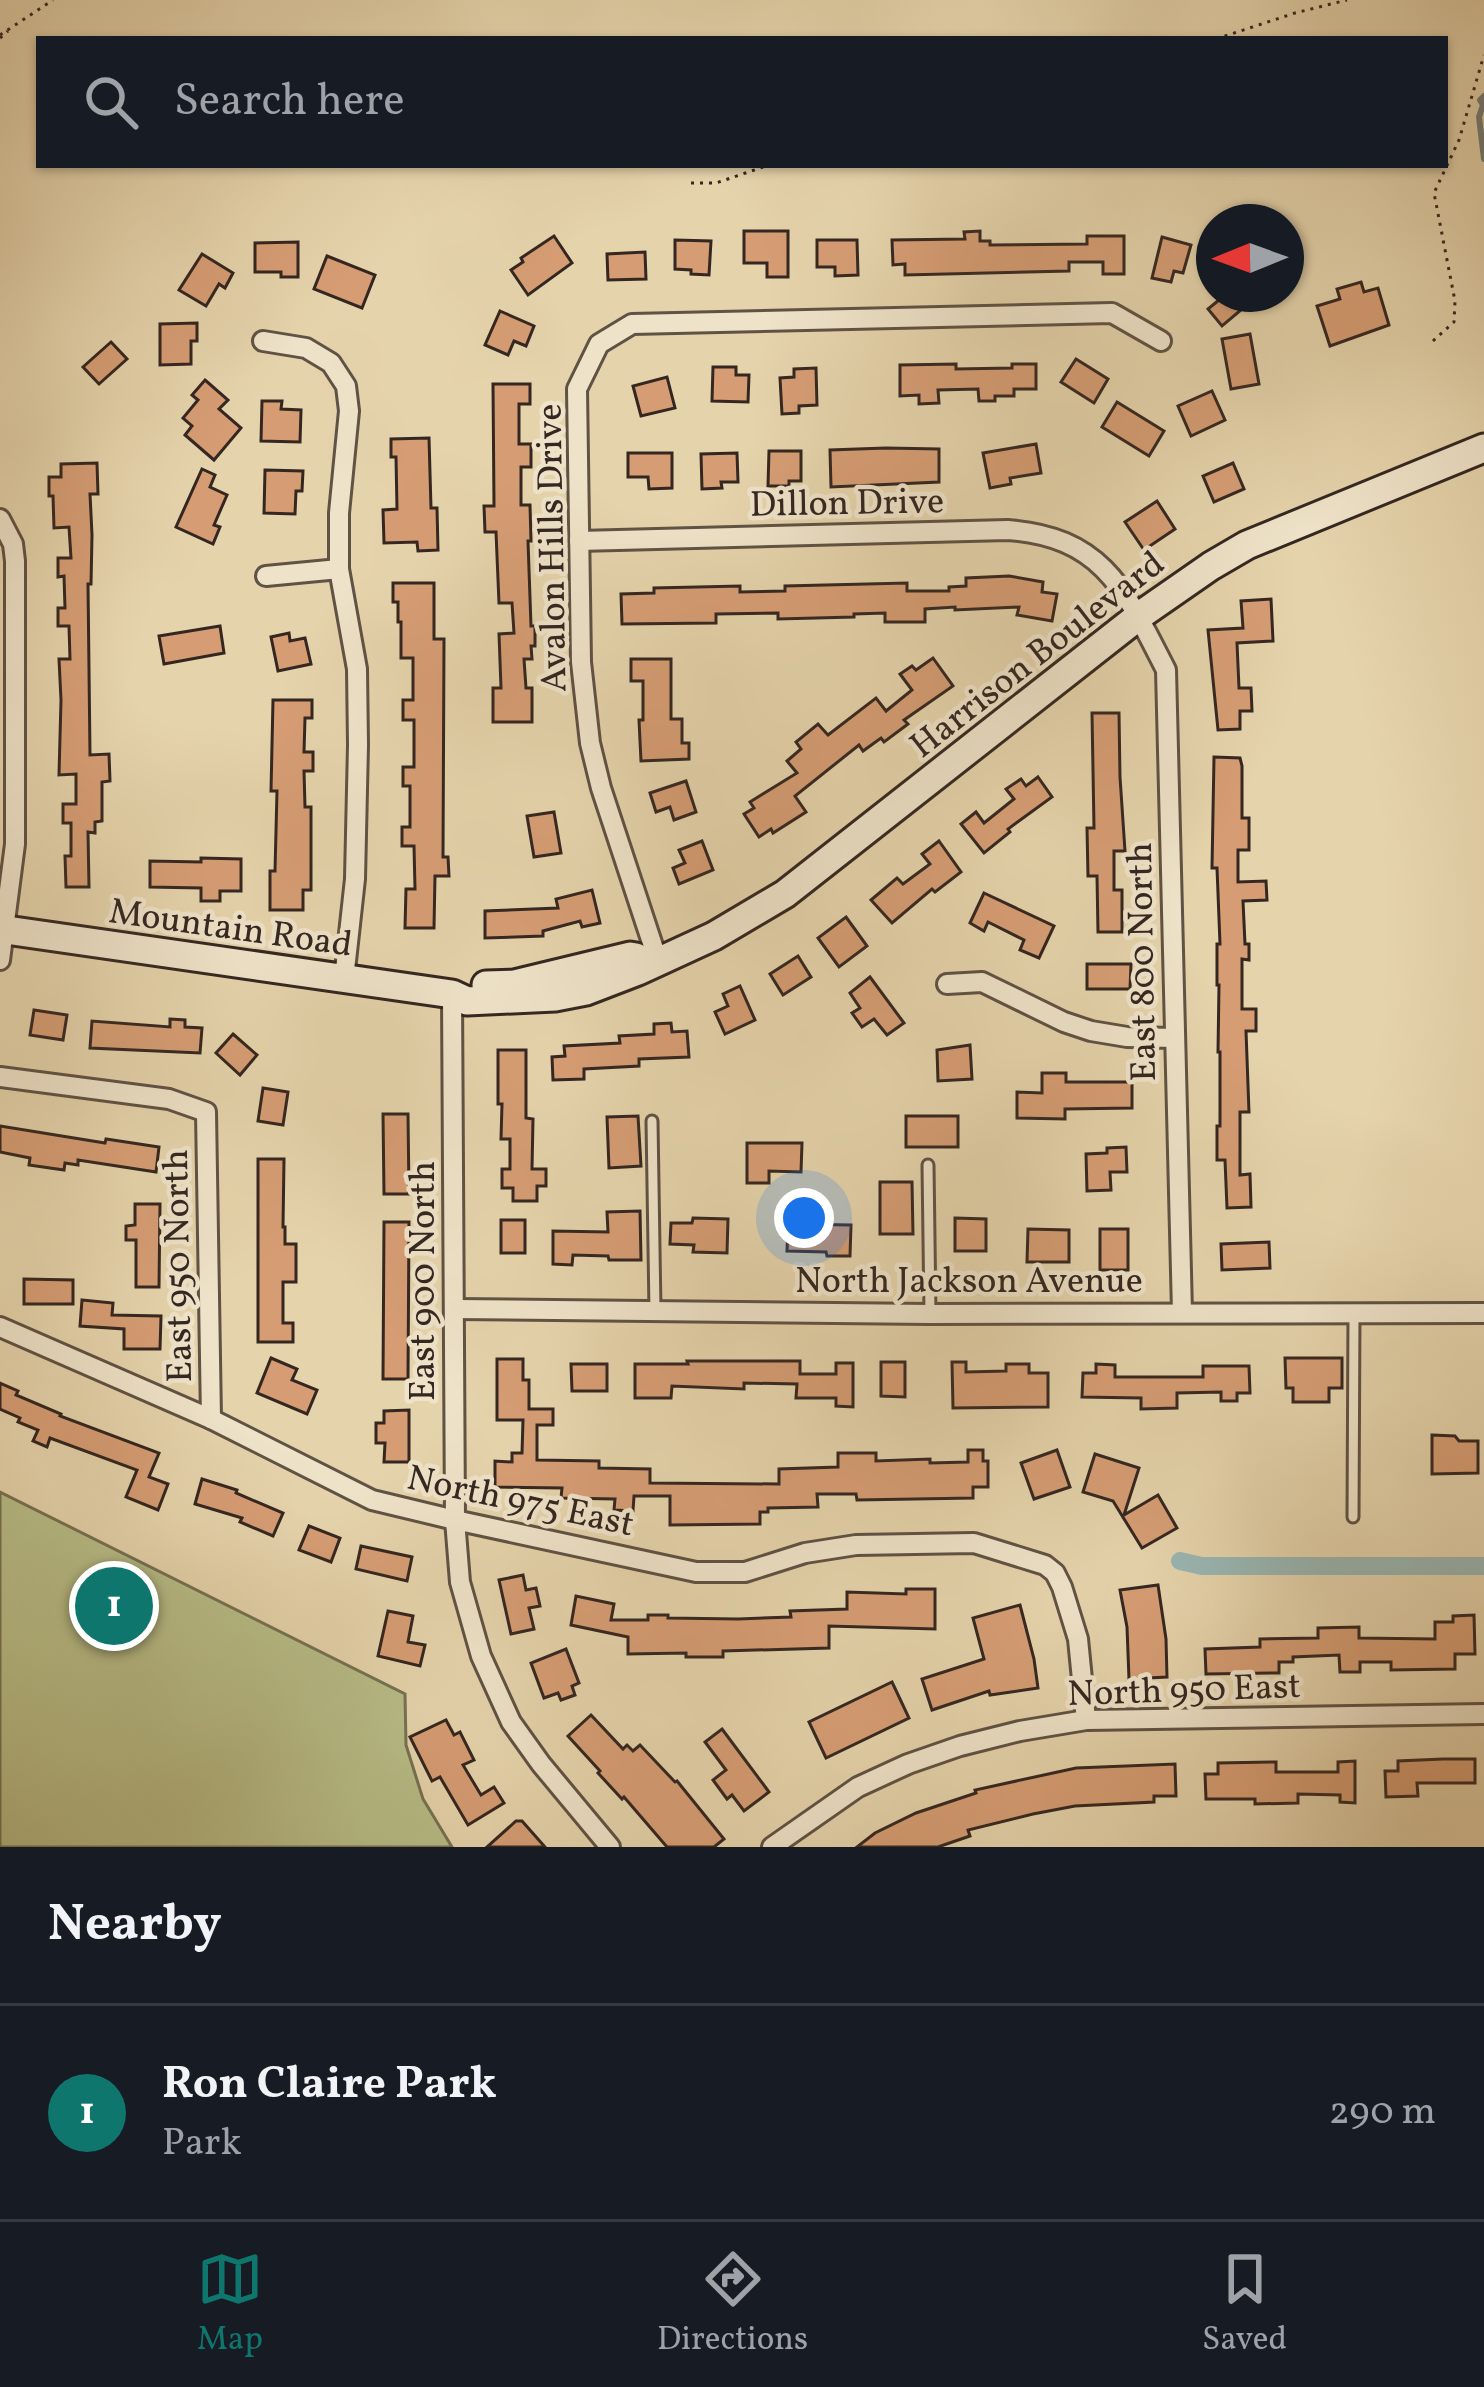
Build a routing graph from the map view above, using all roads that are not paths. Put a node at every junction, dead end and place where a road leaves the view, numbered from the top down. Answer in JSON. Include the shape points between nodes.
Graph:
{"nodes":[{"id":1,"x":263,"y":341,"type":"dead end"},
{"id":2,"x":1161,"y":341,"type":"dead end"},
{"id":3,"x":1484,"y":448,"type":"edge"},
{"id":4,"x":0,"y":519,"type":"edge"},
{"id":5,"x":579,"y":541,"type":"junction"},
{"id":6,"x":339,"y":569,"type":"junction"},
{"id":7,"x":1106,"y":570,"type":"joint"},
{"id":8,"x":266,"y":576,"type":"dead end"},
{"id":9,"x":1139,"y":616,"type":"junction"},
{"id":10,"x":2,"y":930,"type":"edge"},
{"id":11,"x":0,"y":960,"type":"edge"},
{"id":12,"x":658,"y":961,"type":"junction"},
{"id":13,"x":344,"y":979,"type":"junction"},
{"id":14,"x":947,"y":984,"type":"dead end"},
{"id":15,"x":452,"y":994,"type":"junction"},
{"id":16,"x":1175,"y":1038,"type":"junction"},
{"id":17,"x":0,"y":1077,"type":"edge"},
{"id":18,"x":652,"y":1121,"type":"dead end"},
{"id":19,"x":928,"y":1165,"type":"dead end"},
{"id":20,"x":454,"y":1310,"type":"junction"},
{"id":21,"x":655,"y":1312,"type":"junction"},
{"id":22,"x":1182,"y":1312,"type":"junction"},
{"id":23,"x":1354,"y":1313,"type":"junction"},
{"id":24,"x":1484,"y":1313,"type":"edge"},
{"id":25,"x":930,"y":1314,"type":"junction"},
{"id":26,"x":0,"y":1327,"type":"edge"},
{"id":27,"x":211,"y":1419,"type":"junction"},
{"id":28,"x":1353,"y":1517,"type":"dead end"},
{"id":29,"x":455,"y":1520,"type":"junction"},
{"id":30,"x":1484,"y":1714,"type":"edge"},
{"id":31,"x":1086,"y":1720,"type":"junction"},
{"id":32,"x":610,"y":1847,"type":"edge"},
{"id":33,"x":772,"y":1847,"type":"edge"}],
"edges":[{"from":1,"to":6,"type":"street","via":[[306,348],[332,364],[346,386]]},
{"from":2,"to":5,"type":"street","name":"Avalon Hills Drive","via":[[1112,313],[632,324],[599,344],[578,389]]},
{"from":3,"to":9,"type":"street","name":"Harrison Boulevard","via":[[1247,545]]},
{"from":4,"to":10,"type":"street","via":[[15,561],[15,844]]},
{"from":5,"to":7,"type":"street","name":"Dillon Drive","via":[[1008,530],[1058,538]]},
{"from":5,"to":12,"type":"street","name":"Avalon Hills Drive","via":[[590,743]]},
{"from":6,"to":8,"type":"street"},
{"from":6,"to":13,"type":"street","via":[[357,669],[358,745]]},
{"from":7,"to":9,"type":"street","name":"East 800 North"},
{"from":9,"to":12,"type":"street","name":"Harrison Boulevard","via":[[784,894]]},
{"from":9,"to":16,"type":"street","name":"East 800 North","via":[[1166,670]]},
{"from":10,"to":11,"type":"street"},
{"from":10,"to":13,"type":"street","name":"Mountain Road"},
{"from":12,"to":15,"type":"street","name":"Mountain Road","via":[[630,956]]},
{"from":13,"to":15,"type":"street","name":"Mountain Road"},
{"from":14,"to":16,"type":"street","via":[[982,982],[1091,1031]]},
{"from":15,"to":20,"type":"street","name":"East 900 North"},
{"from":16,"to":22,"type":"street","name":"East 800 North"},
{"from":17,"to":27,"type":"street","name":"East 950 North","via":[[169,1099],[206,1112]]},
{"from":18,"to":21,"type":"lane"},
{"from":19,"to":25,"type":"lane"},
{"from":20,"to":21,"type":"street","name":"North Jackson Avenue"},
{"from":20,"to":29,"type":"street","name":"East 900 North"},
{"from":21,"to":25,"type":"street","name":"North Jackson Avenue"},
{"from":22,"to":23,"type":"street","name":"North Jackson Avenue"},
{"from":22,"to":25,"type":"street","name":"North Jackson Avenue"},
{"from":23,"to":24,"type":"street","name":"North Jackson Avenue"},
{"from":23,"to":28,"type":"lane"},
{"from":26,"to":27,"type":"street","name":"North 975 East"},
{"from":27,"to":29,"type":"street","name":"North 975 East","via":[[372,1501]]},
{"from":29,"to":31,"type":"street","name":"North 975 East","via":[[696,1571],[745,1573],[856,1544],[974,1543],[1045,1565],[1063,1587],[1078,1639]]},
{"from":29,"to":32,"type":"street","name":"East 900 North","via":[[460,1582],[511,1722]]},
{"from":30,"to":31,"type":"street","name":"North 950 East"},
{"from":31,"to":33,"type":"street","name":"North 950 East","via":[[908,1763]]}]}
